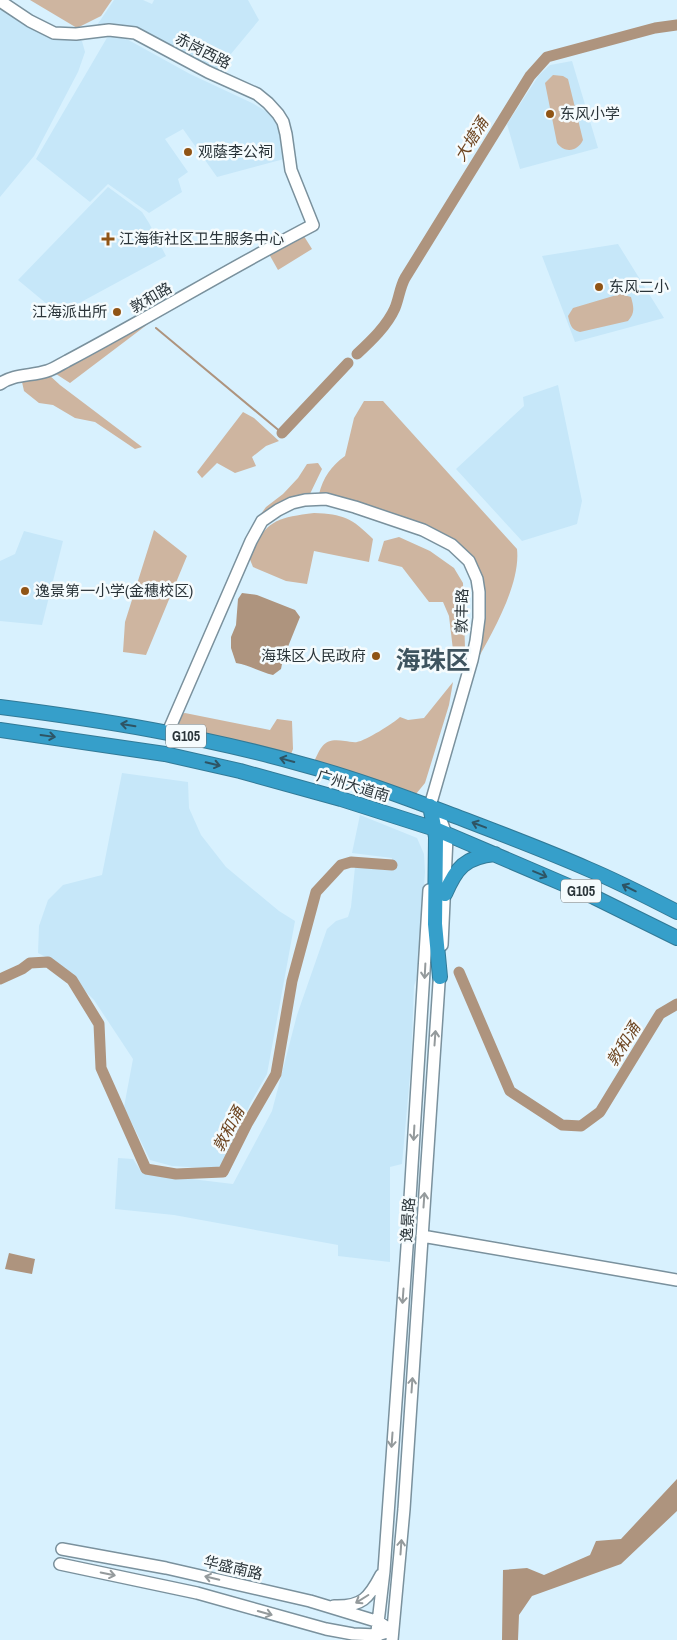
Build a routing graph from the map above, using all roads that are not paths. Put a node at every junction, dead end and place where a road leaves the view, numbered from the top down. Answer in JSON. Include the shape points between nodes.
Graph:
{"nodes":[{"id":1,"x":0,"y":1,"type":"edge"},
{"id":2,"x":313,"y":225,"type":"joint"},
{"id":3,"x":0,"y":384,"type":"edge"},
{"id":4,"x":0,"y":707,"type":"edge"},
{"id":5,"x":0,"y":730,"type":"edge"},
{"id":6,"x":168,"y":732,"type":"junction"},
{"id":7,"x":367,"y":783,"type":"junction"},
{"id":8,"x":360,"y":804,"type":"junction"},
{"id":9,"x":426,"y":806,"type":"junction"},
{"id":10,"x":396,"y":815,"type":"junction"},
{"id":11,"x":454,"y":816,"type":"junction"},
{"id":12,"x":437,"y":826,"type":"junction"},
{"id":13,"x":495,"y":854,"type":"junction"},
{"id":14,"x":440,"y":895,"type":"junction"},
{"id":15,"x":675,"y":911,"type":"edge"},
{"id":16,"x":671,"y":935,"type":"edge"},
{"id":17,"x":440,"y":978,"type":"junction"},
{"id":18,"x":422,"y":1236,"type":"junction"},
{"id":19,"x":677,"y":1280,"type":"edge"},
{"id":20,"x":62,"y":1549,"type":"dead end"},
{"id":21,"x":60,"y":1564,"type":"dead end"},
{"id":22,"x":384,"y":1571,"type":"junction"},
{"id":23,"x":399,"y":1572,"type":"junction"},
{"id":24,"x":328,"y":1605,"type":"junction"},
{"id":25,"x":379,"y":1622,"type":"junction"},
{"id":26,"x":336,"y":1631,"type":"junction"},
{"id":27,"x":392,"y":1635,"type":"edge"},
{"id":28,"x":377,"y":1638,"type":"edge"},
{"id":29,"x":348,"y":1640,"type":"edge"}],
"edges":[{"from":1,"to":2,"type":"street","name":"赤岗西路","via":[[54,33],[109,30],[135,33],[256,94],[283,122],[291,170]]},
{"from":2,"to":3,"type":"street","name":"敦和路","via":[[65,362],[48,370],[6,379]]},
{"from":6,"to":4,"type":"highway","name":"广州大道南","number":"G105","one_way":true},
{"from":5,"to":8,"type":"highway","name":"广州大道南","number":"G105","one_way":true,"via":[[199,761]]},
{"from":7,"to":6,"type":"highway","name":"广州大道南","number":"G105","one_way":true,"via":[[269,755]]},
{"from":6,"to":9,"type":"street","name":"敦丰路","via":[[262,521],[292,503],[305,500],[326,499],[355,507],[423,530],[452,545],[468,561],[477,579],[479,618],[472,660]]},
{"from":7,"to":8,"type":"highway","via":[[372,794],[369,801]]},
{"from":7,"to":9,"type":"highway","name":"广州大道南","number":"G105"},
{"from":8,"to":10,"type":"highway","name":"广州大道南","number":"G105"},
{"from":9,"to":10,"type":"highway","via":[[412,814]]},
{"from":9,"to":11,"type":"highway","name":"广州大道南","number":"G105"},
{"from":9,"to":12,"type":"highway"},
{"from":10,"to":12,"type":"highway","name":"广州大道南","number":"G105"},
{"from":11,"to":12,"type":"highway"},
{"from":15,"to":11,"type":"highway","name":"广州大道南","number":"G105","one_way":true,"via":[[593,871]]},
{"from":12,"to":13,"type":"highway","name":"广州大道南","number":"G105"},
{"from":12,"to":14,"type":"highway"},
{"from":12,"to":22,"type":"street","name":"逸景路","one_way":true,"via":[[431,845]]},
{"from":13,"to":14,"type":"highway","via":[[463,864]]},
{"from":13,"to":16,"type":"highway","name":"广州大道南","number":"G105","one_way":true},
{"from":14,"to":17,"type":"highway","via":[[436,937]]},
{"from":14,"to":17,"type":"street","name":"逸景路","via":[[444,912]]},
{"from":18,"to":17,"type":"street","name":"逸景路","one_way":true},
{"from":18,"to":19,"type":"street"},
{"from":23,"to":18,"type":"street","name":"逸景路","one_way":true},
{"from":24,"to":20,"type":"street","name":"华盛南路","one_way":true,"via":[[176,1570]]},
{"from":21,"to":26,"type":"street","one_way":true,"via":[[197,1593]]},
{"from":22,"to":23,"type":"street"},
{"from":22,"to":24,"type":"street","one_way":true,"via":[[367,1598],[351,1605]]},
{"from":22,"to":25,"type":"street","name":"逸景路"},
{"from":23,"to":27,"type":"street","name":"逸景路"},
{"from":24,"to":25,"type":"street","name":"华盛南路"},
{"from":25,"to":27,"type":"street","name":"华盛南路"},
{"from":25,"to":28,"type":"street","name":"逸景路"},
{"from":26,"to":28,"type":"street"},
{"from":26,"to":29,"type":"street"},
{"from":27,"to":28,"type":"street"}]}
